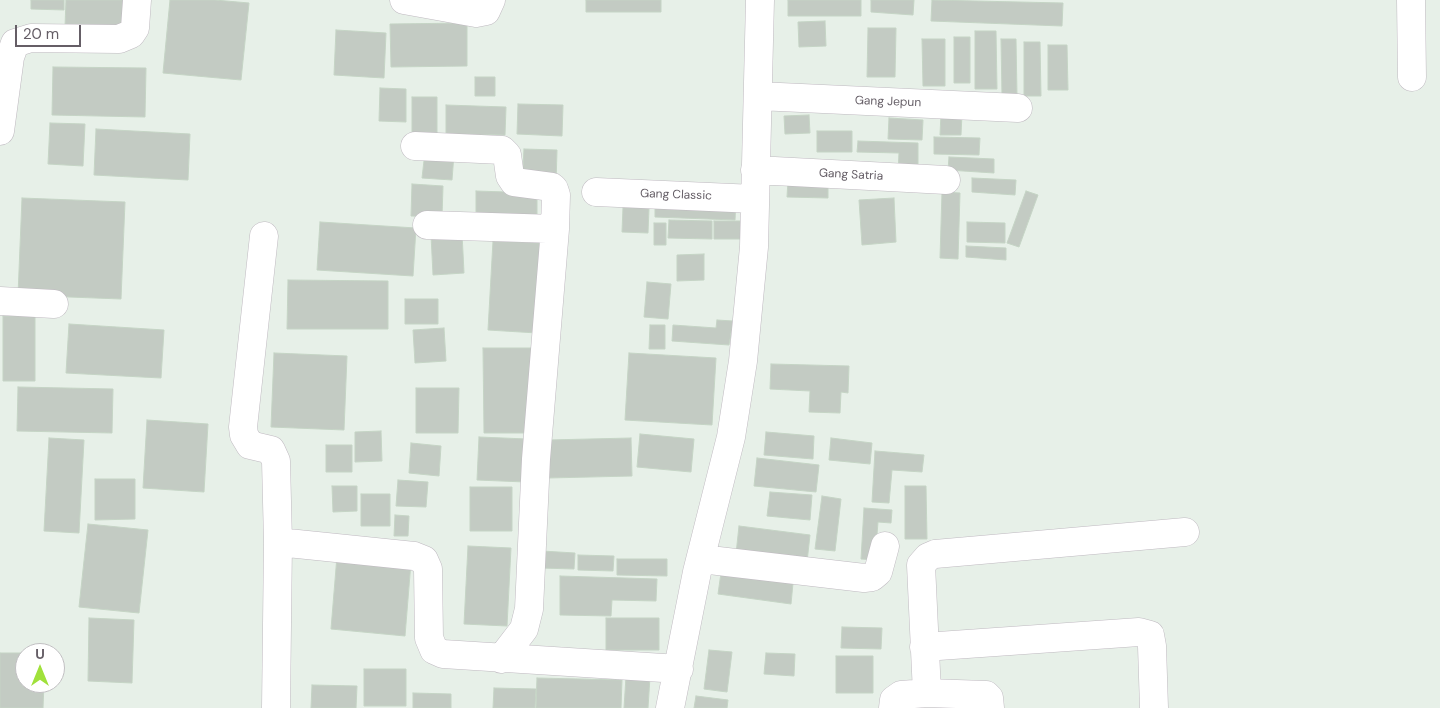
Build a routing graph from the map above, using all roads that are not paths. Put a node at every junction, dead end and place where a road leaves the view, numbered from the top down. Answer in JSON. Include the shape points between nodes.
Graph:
{"nodes":[{"id":1,"x":137,"y":0,"type":"edge"},
{"id":2,"x":404,"y":0,"type":"edge"},
{"id":3,"x":491,"y":0,"type":"edge"},
{"id":4,"x":760,"y":0,"type":"edge"},
{"id":5,"x":1411,"y":0,"type":"edge"},
{"id":6,"x":1412,"y":77,"type":"dead end"},
{"id":7,"x":758,"y":96,"type":"junction"},
{"id":8,"x":1018,"y":108,"type":"dead end"},
{"id":9,"x":0,"y":131,"type":"edge"},
{"id":10,"x":415,"y":146,"type":"dead end"},
{"id":11,"x":756,"y":170,"type":"junction"},
{"id":12,"x":946,"y":180,"type":"dead end"},
{"id":13,"x":596,"y":192,"type":"dead end"},
{"id":14,"x":755,"y":199,"type":"junction"},
{"id":15,"x":427,"y":226,"type":"dead end"},
{"id":16,"x":555,"y":230,"type":"junction"},
{"id":17,"x":264,"y":236,"type":"dead end"},
{"id":18,"x":0,"y":301,"type":"edge"},
{"id":19,"x":54,"y":304,"type":"dead end"},
{"id":20,"x":1185,"y":532,"type":"dead end"},
{"id":21,"x":278,"y":542,"type":"junction"},
{"id":22,"x":884,"y":546,"type":"dead end"},
{"id":23,"x":701,"y":559,"type":"junction"},
{"id":24,"x":924,"y":647,"type":"junction"},
{"id":25,"x":501,"y":659,"type":"junction"},
{"id":26,"x":679,"y":669,"type":"junction"},
{"id":27,"x":927,"y":693,"type":"junction"},
{"id":28,"x":276,"y":708,"type":"edge"},
{"id":29,"x":670,"y":708,"type":"edge"},
{"id":30,"x":893,"y":708,"type":"edge"},
{"id":31,"x":990,"y":708,"type":"edge"},
{"id":32,"x":1154,"y":708,"type":"edge"}],
"edges":[{"from":1,"to":9,"type":"street","via":[[135,28],[131,34],[119,39],[31,38],[15,44],[10,57]]},
{"from":2,"to":3,"type":"street","via":[[476,13],[486,11]]},
{"from":4,"to":7,"type":"street"},
{"from":5,"to":6,"type":"street"},
{"from":7,"to":8,"type":"street","name":"Gang Jepun"},
{"from":7,"to":11,"type":"street"},
{"from":10,"to":16,"type":"street","via":[[502,150],[507,155],[510,179],[514,182],[554,189]]},
{"from":11,"to":12,"type":"street","name":"Gang Satria"},
{"from":11,"to":14,"type":"street"},
{"from":13,"to":14,"type":"street","name":"Gang Classic"},
{"from":14,"to":23,"type":"street","via":[[752,278],[739,392]]},
{"from":15,"to":16,"type":"street"},
{"from":16,"to":25,"type":"street","via":[[536,459],[530,609],[524,629]]},
{"from":17,"to":21,"type":"street","via":[[244,435],[250,444],[271,450],[275,456]]},
{"from":18,"to":19,"type":"street"},
{"from":20,"to":24,"type":"street","via":[[936,554],[921,565]]},
{"from":21,"to":25,"type":"street","via":[[414,556],[424,560],[428,569],[429,638],[434,650],[443,654]]},
{"from":21,"to":28,"type":"street"},
{"from":22,"to":23,"type":"street","via":[[878,572],[872,578]]},
{"from":23,"to":26,"type":"street"},
{"from":24,"to":27,"type":"street"},
{"from":24,"to":32,"type":"street","via":[[1139,632],[1150,635]]},
{"from":25,"to":26,"type":"street"},
{"from":26,"to":29,"type":"street"},
{"from":27,"to":30,"type":"street","via":[[901,695],[894,700]]},
{"from":27,"to":31,"type":"street","via":[[987,695]]}]}
